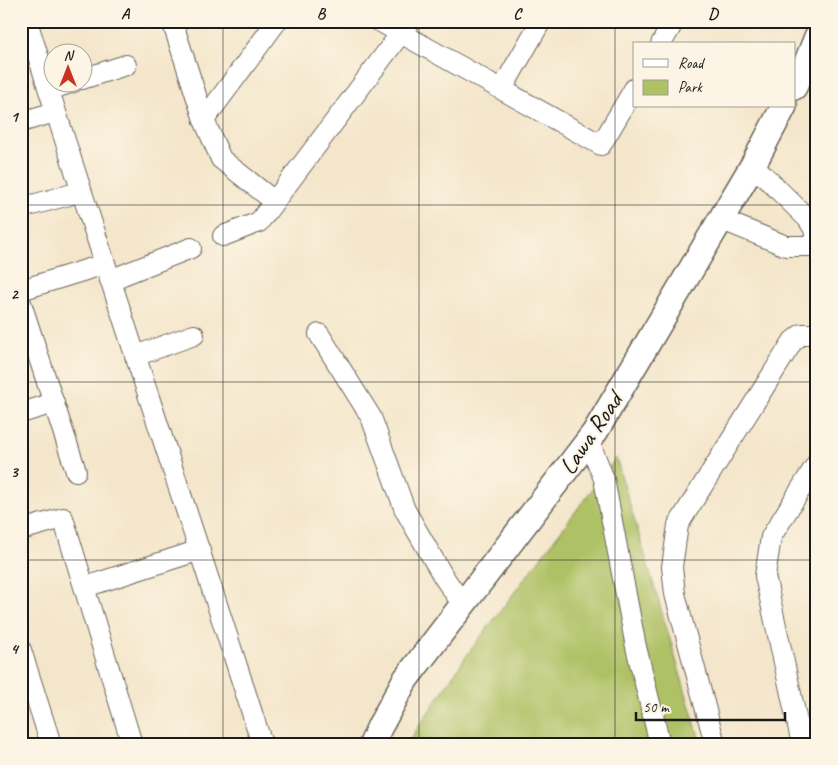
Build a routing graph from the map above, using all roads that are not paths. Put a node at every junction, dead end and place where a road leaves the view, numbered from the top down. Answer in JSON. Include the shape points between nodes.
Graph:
{"nodes":[{"id":1,"x":172,"y":21,"type":"edge"},
{"id":2,"x":277,"y":21,"type":"edge"},
{"id":3,"x":379,"y":21,"type":"edge"},
{"id":4,"x":541,"y":21,"type":"edge"},
{"id":5,"x":674,"y":21,"type":"edge"},
{"id":6,"x":30,"y":22,"type":"edge"},
{"id":7,"x":406,"y":28,"type":"edge"},
{"id":8,"x":817,"y":38,"type":"edge"},
{"id":9,"x":662,"y":42,"type":"edge"},
{"id":10,"x":42,"y":65,"type":"edge"},
{"id":11,"x":126,"y":65,"type":"dead end"},
{"id":12,"x":92,"y":76,"type":"edge"},
{"id":13,"x":796,"y":83,"type":"edge"},
{"id":14,"x":502,"y":89,"type":"junction"},
{"id":15,"x":633,"y":91,"type":"edge"},
{"id":16,"x":50,"y":92,"type":"edge"},
{"id":17,"x":783,"y":108,"type":"edge"},
{"id":18,"x":55,"y":112,"type":"junction"},
{"id":19,"x":204,"y":120,"type":"junction"},
{"id":20,"x":21,"y":122,"type":"edge"},
{"id":21,"x":753,"y":165,"type":"junction"},
{"id":22,"x":80,"y":192,"type":"junction"},
{"id":23,"x":274,"y":201,"type":"junction"},
{"id":24,"x":21,"y":208,"type":"edge"},
{"id":25,"x":720,"y":218,"type":"junction"},
{"id":26,"x":817,"y":234,"type":"edge"},
{"id":27,"x":223,"y":236,"type":"dead end"},
{"id":28,"x":817,"y":246,"type":"edge"},
{"id":29,"x":191,"y":248,"type":"dead end"},
{"id":30,"x":107,"y":272,"type":"junction"},
{"id":31,"x":21,"y":290,"type":"edge"},
{"id":32,"x":21,"y":303,"type":"edge"},
{"id":33,"x":319,"y":334,"type":"dead end"},
{"id":34,"x":194,"y":336,"type":"dead end"},
{"id":35,"x":817,"y":337,"type":"edge"},
{"id":36,"x":135,"y":356,"type":"junction"},
{"id":37,"x":54,"y":403,"type":"junction"},
{"id":38,"x":21,"y":413,"type":"edge"},
{"id":39,"x":589,"y":441,"type":"junction"},
{"id":40,"x":817,"y":463,"type":"edge"},
{"id":41,"x":76,"y":470,"type":"dead end"},
{"id":42,"x":21,"y":530,"type":"edge"},
{"id":43,"x":200,"y":550,"type":"junction"},
{"id":44,"x":85,"y":587,"type":"junction"},
{"id":45,"x":463,"y":605,"type":"junction"},
{"id":46,"x":21,"y":650,"type":"edge"},
{"id":47,"x":51,"y":744,"type":"edge"},
{"id":48,"x":132,"y":744,"type":"edge"},
{"id":49,"x":262,"y":744,"type":"edge"},
{"id":50,"x":372,"y":744,"type":"edge"},
{"id":51,"x":660,"y":744,"type":"edge"},
{"id":52,"x":714,"y":744,"type":"edge"},
{"id":53,"x":802,"y":744,"type":"edge"}],
"edges":[{"from":1,"to":19,"type":"street"},
{"from":2,"to":19,"type":"street"},
{"from":3,"to":7,"type":"street"},
{"from":4,"to":14,"type":"street"},
{"from":5,"to":9,"type":"street"},
{"from":6,"to":10,"type":"street"},
{"from":7,"to":14,"type":"street"},
{"from":7,"to":23,"type":"street"},
{"from":8,"to":13,"type":"main road"},
{"from":11,"to":12,"type":"street"},
{"from":14,"to":15,"type":"street","via":[[601,145]]},
{"from":16,"to":18,"type":"street"},
{"from":17,"to":21,"type":"main road","name":"Lawa Road"},
{"from":18,"to":20,"type":"street"},
{"from":18,"to":22,"type":"street"},
{"from":19,"to":23,"type":"street","via":[[221,159]]},
{"from":21,"to":25,"type":"main road","name":"Lawa Road"},
{"from":21,"to":26,"type":"street","via":[[808,218]]},
{"from":22,"to":24,"type":"street"},
{"from":22,"to":30,"type":"street"},
{"from":23,"to":27,"type":"street","via":[[259,222]]},
{"from":25,"to":28,"type":"street","via":[[786,246]]},
{"from":25,"to":39,"type":"main road","name":"Lawa Road"},
{"from":29,"to":30,"type":"street"},
{"from":30,"to":31,"type":"street"},
{"from":30,"to":36,"type":"street"},
{"from":32,"to":37,"type":"street"},
{"from":33,"to":45,"type":"street","via":[[371,417],[405,510]]},
{"from":34,"to":36,"type":"street"},
{"from":35,"to":52,"type":"street","via":[[802,334],[793,341],[678,525],[672,567],[675,594]]},
{"from":36,"to":43,"type":"street"},
{"from":37,"to":38,"type":"street"},
{"from":37,"to":41,"type":"street"},
{"from":39,"to":45,"type":"main road","name":"Lawa Road"},
{"from":39,"to":51,"type":"street","via":[[604,480],[636,648]]},
{"from":40,"to":53,"type":"street","via":[[771,537],[765,576]]},
{"from":42,"to":44,"type":"street","via":[[63,518]]},
{"from":43,"to":44,"type":"street"},
{"from":43,"to":49,"type":"street"},
{"from":44,"to":48,"type":"street"},
{"from":45,"to":50,"type":"main road","name":"Lawa Road","via":[[405,680]]},
{"from":46,"to":47,"type":"street"}]}
